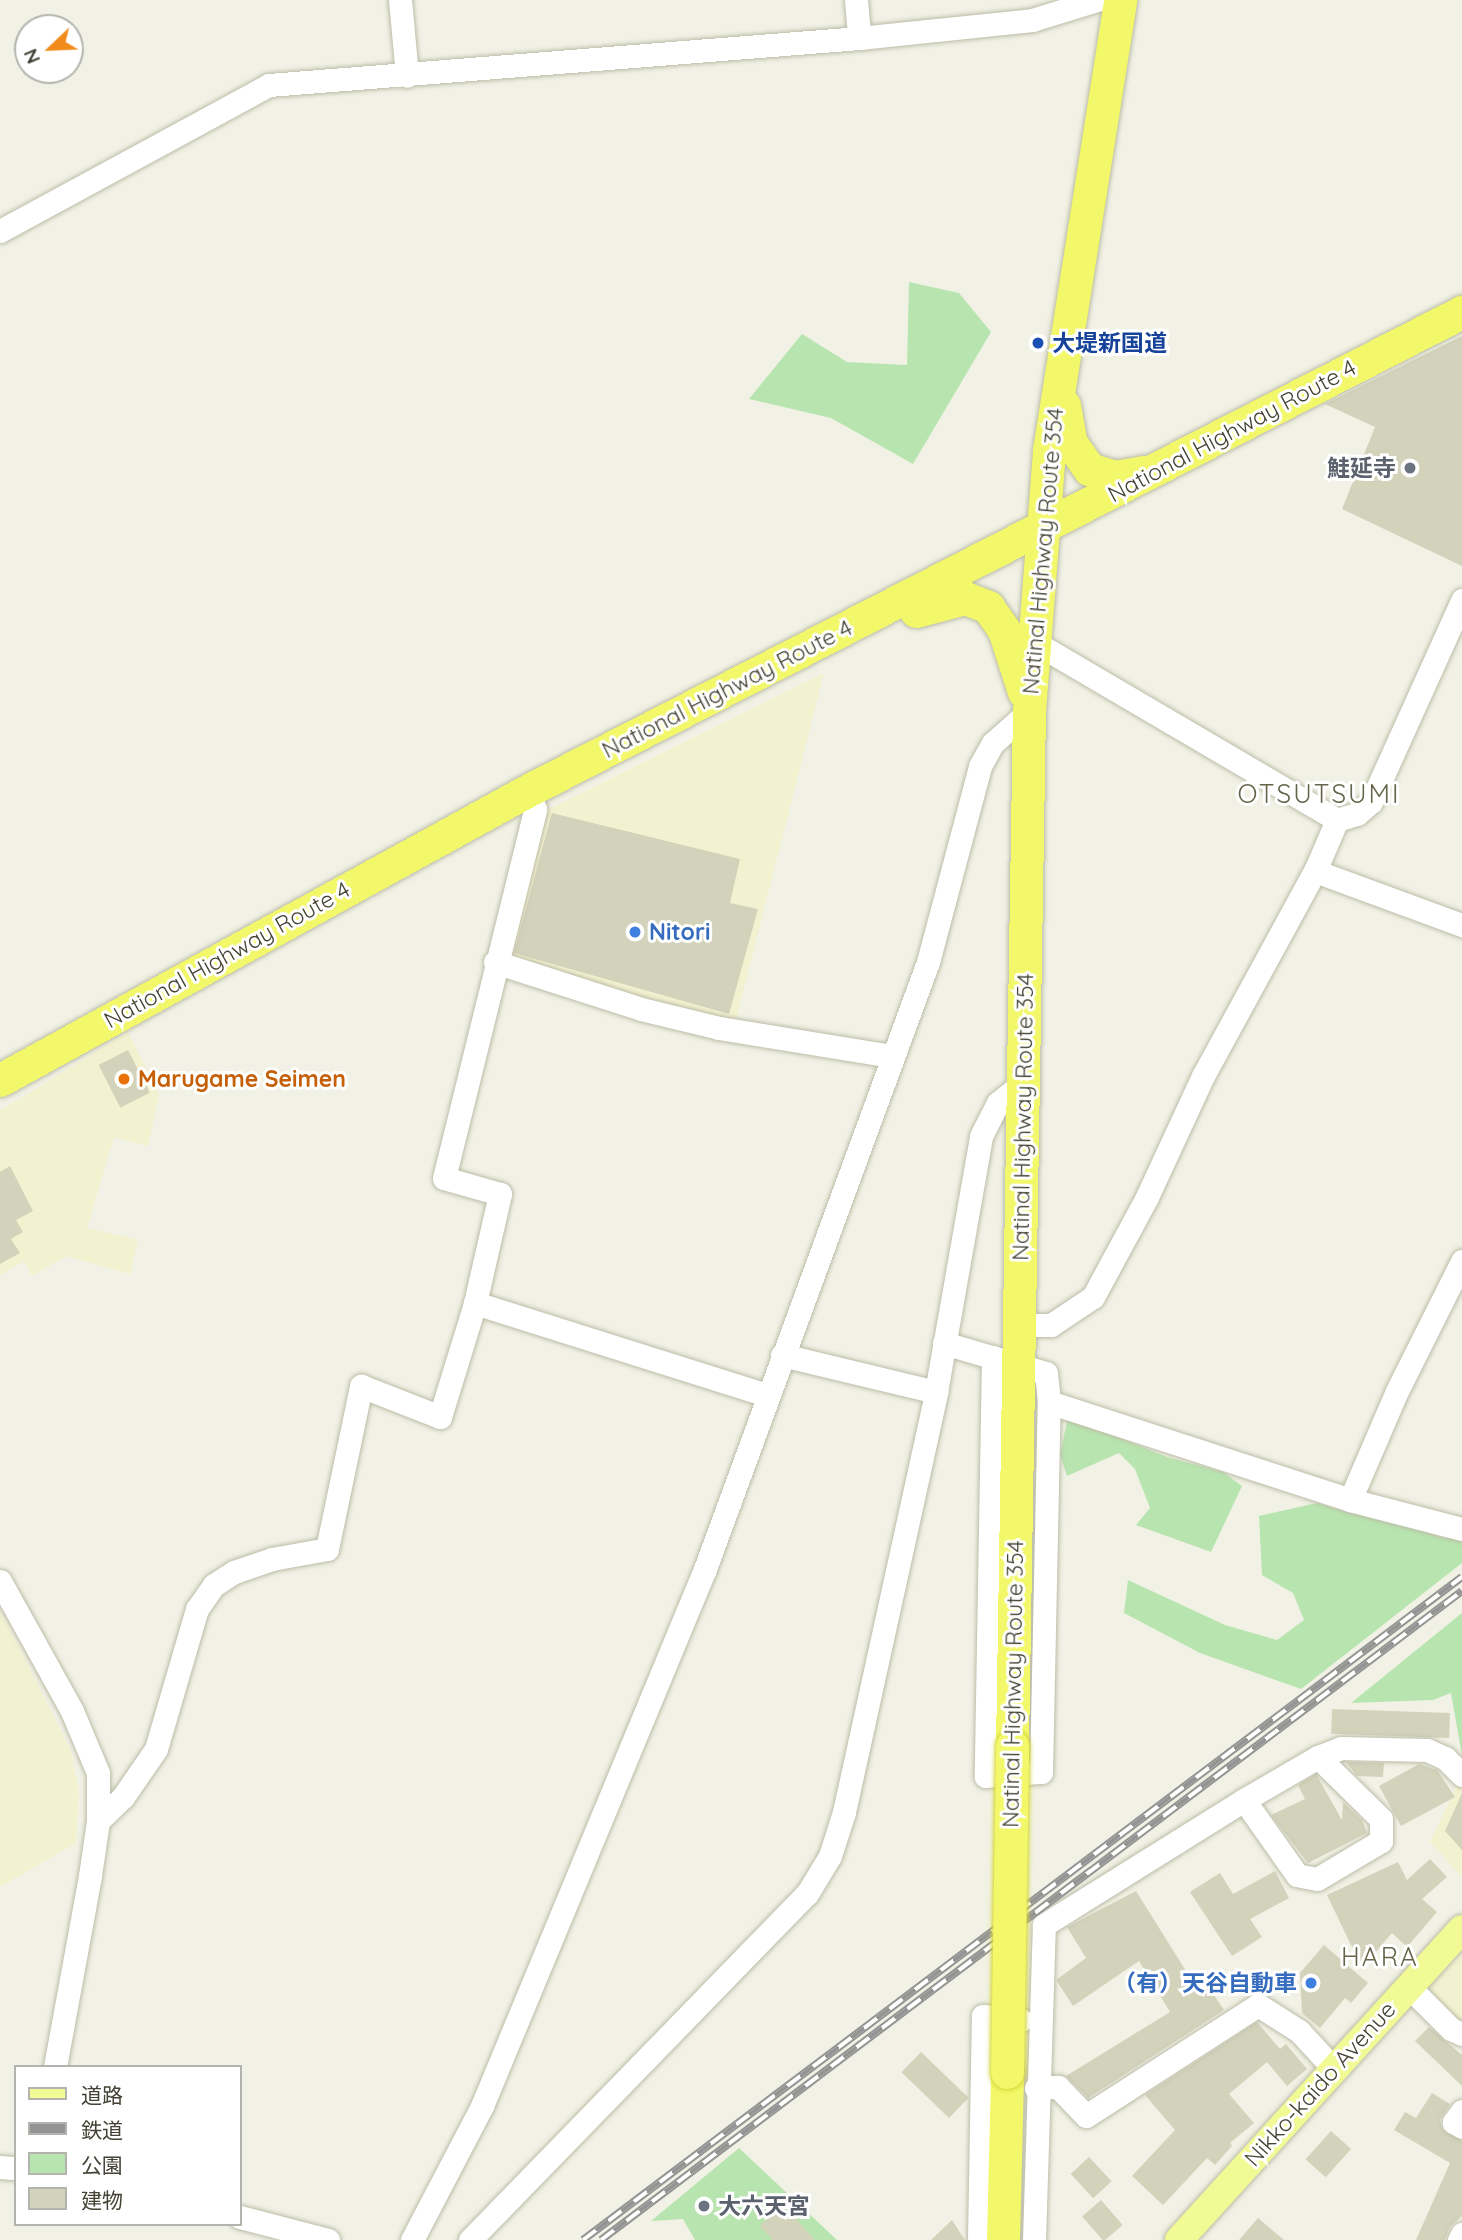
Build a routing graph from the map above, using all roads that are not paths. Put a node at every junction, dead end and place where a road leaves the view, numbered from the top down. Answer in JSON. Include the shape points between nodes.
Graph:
{"nodes":[{"id":1,"x":400,"y":0,"type":"edge"},
{"id":2,"x":856,"y":0,"type":"edge"},
{"id":3,"x":1097,"y":0,"type":"edge"},
{"id":4,"x":1120,"y":0,"type":"edge"},
{"id":5,"x":859,"y":38,"type":"junction"},
{"id":6,"x":407,"y":76,"type":"junction"},
{"id":7,"x":0,"y":231,"type":"edge"},
{"id":8,"x":1462,"y":312,"type":"edge"},
{"id":9,"x":1060,"y":375,"type":"junction"},
{"id":10,"x":1167,"y":465,"type":"junction"},
{"id":11,"x":1042,"y":530,"type":"junction"},
{"id":12,"x":1462,"y":600,"type":"edge"},
{"id":13,"x":832,"y":635,"type":"junction"},
{"id":14,"x":1034,"y":642,"type":"junction"},
{"id":15,"x":1029,"y":711,"type":"junction"},
{"id":16,"x":527,"y":791,"type":"junction"},
{"id":17,"x":1337,"y":820,"type":"junction"},
{"id":18,"x":1315,"y":871,"type":"junction"},
{"id":19,"x":1462,"y":925,"type":"edge"},
{"id":20,"x":495,"y":962,"type":"junction"},
{"id":21,"x":892,"y":1056,"type":"junction"},
{"id":22,"x":0,"y":1080,"type":"edge"},
{"id":23,"x":1023,"y":1083,"type":"junction"},
{"id":24,"x":1462,"y":1261,"type":"edge"},
{"id":25,"x":475,"y":1304,"type":"junction"},
{"id":26,"x":1020,"y":1325,"type":"junction"},
{"id":27,"x":944,"y":1343,"type":"junction"},
{"id":28,"x":782,"y":1355,"type":"junction"},
{"id":29,"x":1006,"y":1361,"type":"junction"},
{"id":30,"x":936,"y":1392,"type":"junction"},
{"id":31,"x":767,"y":1395,"type":"junction"},
{"id":32,"x":1049,"y":1402,"type":"junction"},
{"id":33,"x":1350,"y":1500,"type":"junction"},
{"id":34,"x":1462,"y":1529,"type":"edge"},
{"id":35,"x":0,"y":1581,"type":"edge"},
{"id":36,"x":1318,"y":1758,"type":"junction"},
{"id":37,"x":1462,"y":1775,"type":"edge"},
{"id":38,"x":1244,"y":1800,"type":"junction"},
{"id":39,"x":98,"y":1821,"type":"junction"},
{"id":40,"x":1462,"y":1929,"type":"edge"},
{"id":41,"x":1408,"y":1986,"type":"junction"},
{"id":42,"x":1039,"y":2022,"type":"junction"},
{"id":43,"x":1462,"y":2034,"type":"edge"},
{"id":44,"x":55,"y":2065,"type":"edge"},
{"id":45,"x":1333,"y":2068,"type":"junction"},
{"id":46,"x":1036,"y":2088,"type":"junction"},
{"id":47,"x":1462,"y":2111,"type":"edge"},
{"id":48,"x":1462,"y":2127,"type":"edge"},
{"id":49,"x":250,"y":2226,"type":"edge"},
{"id":50,"x":1462,"y":2234,"type":"edge"},
{"id":51,"x":328,"y":2240,"type":"edge"},
{"id":52,"x":412,"y":2240,"type":"edge"},
{"id":53,"x":470,"y":2240,"type":"edge"},
{"id":54,"x":979,"y":2240,"type":"edge"},
{"id":55,"x":1003,"y":2240,"type":"edge"},
{"id":56,"x":1034,"y":2240,"type":"edge"},
{"id":57,"x":1179,"y":2240,"type":"edge"},
{"id":58,"x":1459,"y":2240,"type":"edge"}],
"edges":[{"from":1,"to":6,"type":"street"},
{"from":2,"to":5,"type":"street"},
{"from":3,"to":5,"type":"street","via":[[1032,20]]},
{"from":4,"to":9,"type":"highway","name":"Natinal Highway Route 354"},
{"from":5,"to":6,"type":"street"},
{"from":6,"to":7,"type":"street","via":[[269,85],[255,90]]},
{"from":8,"to":10,"type":"highway","name":"National Highway Route 4"},
{"from":9,"to":10,"type":"highway","via":[[1071,443],[1089,469],[1115,477]]},
{"from":9,"to":11,"type":"highway","name":"Natinal Highway Route 354"},
{"from":10,"to":11,"type":"highway","name":"National Highway Route 4"},
{"from":11,"to":13,"type":"highway","name":"National Highway Route 4"},
{"from":11,"to":14,"type":"highway","name":"Natinal Highway Route 354"},
{"from":12,"to":17,"type":"street","via":[[1371,802],[1357,814]]},
{"from":13,"to":15,"type":"highway","via":[[874,631],[948,599],[977,601],[988,607],[1003,630]]},
{"from":13,"to":16,"type":"highway","name":"National Highway Route 4"},
{"from":14,"to":15,"type":"highway","name":"Natinal Highway Route 354"},
{"from":14,"to":17,"type":"street"},
{"from":15,"to":21,"type":"street","via":[[993,743],[980,766],[928,962]]},
{"from":15,"to":23,"type":"highway","name":"Natinal Highway Route 354"},
{"from":16,"to":20,"type":"street","via":[[535,809]]},
{"from":16,"to":22,"type":"highway","name":"National Highway Route 4"},
{"from":17,"to":18,"type":"street"},
{"from":18,"to":19,"type":"street"},
{"from":18,"to":26,"type":"street","via":[[1203,1076],[1147,1197],[1093,1297],[1051,1325]]},
{"from":20,"to":21,"type":"street","via":[[641,1009],[719,1028]]},
{"from":20,"to":25,"type":"street","via":[[444,1178],[500,1194]]},
{"from":21,"to":28,"type":"street"},
{"from":23,"to":26,"type":"highway","name":"Natinal Highway Route 354"},
{"from":23,"to":27,"type":"street","via":[[998,1103],[981,1136]]},
{"from":24,"to":33,"type":"street","via":[[1396,1393]]},
{"from":25,"to":31,"type":"street"},
{"from":25,"to":39,"type":"street","via":[[440,1417],[361,1385],[327,1549],[272,1559],[234,1572],[214,1585],[197,1609],[156,1749],[123,1797]]},
{"from":26,"to":29,"type":"highway","name":"Natinal Highway Route 354"},
{"from":27,"to":29,"type":"street"},
{"from":27,"to":30,"type":"street"},
{"from":28,"to":30,"type":"street"},
{"from":28,"to":31,"type":"street"},
{"from":29,"to":32,"type":"street","via":[[1046,1373]]},
{"from":29,"to":32,"type":"street","via":[[986,1776],[1041,1772]]},
{"from":29,"to":55,"type":"highway","name":"Natinal Highway Route 354","bridge":true,"via":[[1012,1746]]},
{"from":30,"to":53,"type":"street","via":[[844,1812],[830,1856],[807,1894]]},
{"from":31,"to":52,"type":"street","via":[[705,1569],[597,1836],[482,2106]]},
{"from":32,"to":33,"type":"street"},
{"from":33,"to":34,"type":"street"},
{"from":35,"to":39,"type":"street","via":[[92,1753],[98,1773]]},
{"from":36,"to":37,"type":"street","via":[[1341,1748],[1427,1750],[1446,1758]]},
{"from":36,"to":38,"type":"street"},
{"from":36,"to":38,"type":"street","via":[[1381,1819],[1381,1841],[1317,1879],[1297,1875]]},
{"from":38,"to":42,"type":"street","via":[[1044,1926]]},
{"from":39,"to":44,"type":"street"},
{"from":40,"to":41,"type":"main road","name":"Nikko-kaido Avenue"},
{"from":41,"to":43,"type":"street","via":[[1451,2029]]},
{"from":41,"to":45,"type":"main road","name":"Nikko-kaido Avenue"},
{"from":42,"to":46,"type":"street"},
{"from":42,"to":54,"type":"street","via":[[983,2016]]},
{"from":45,"to":46,"type":"street","via":[[1299,2031],[1258,2005],[1086,2116],[1058,2087]]},
{"from":45,"to":57,"type":"main road","name":"Nikko-kaido Avenue"},
{"from":46,"to":56,"type":"street"},
{"from":47,"to":48,"type":"street","via":[[1454,2122]]},
{"from":49,"to":51,"type":"street"},
{"from":50,"to":58,"type":"street"}]}
